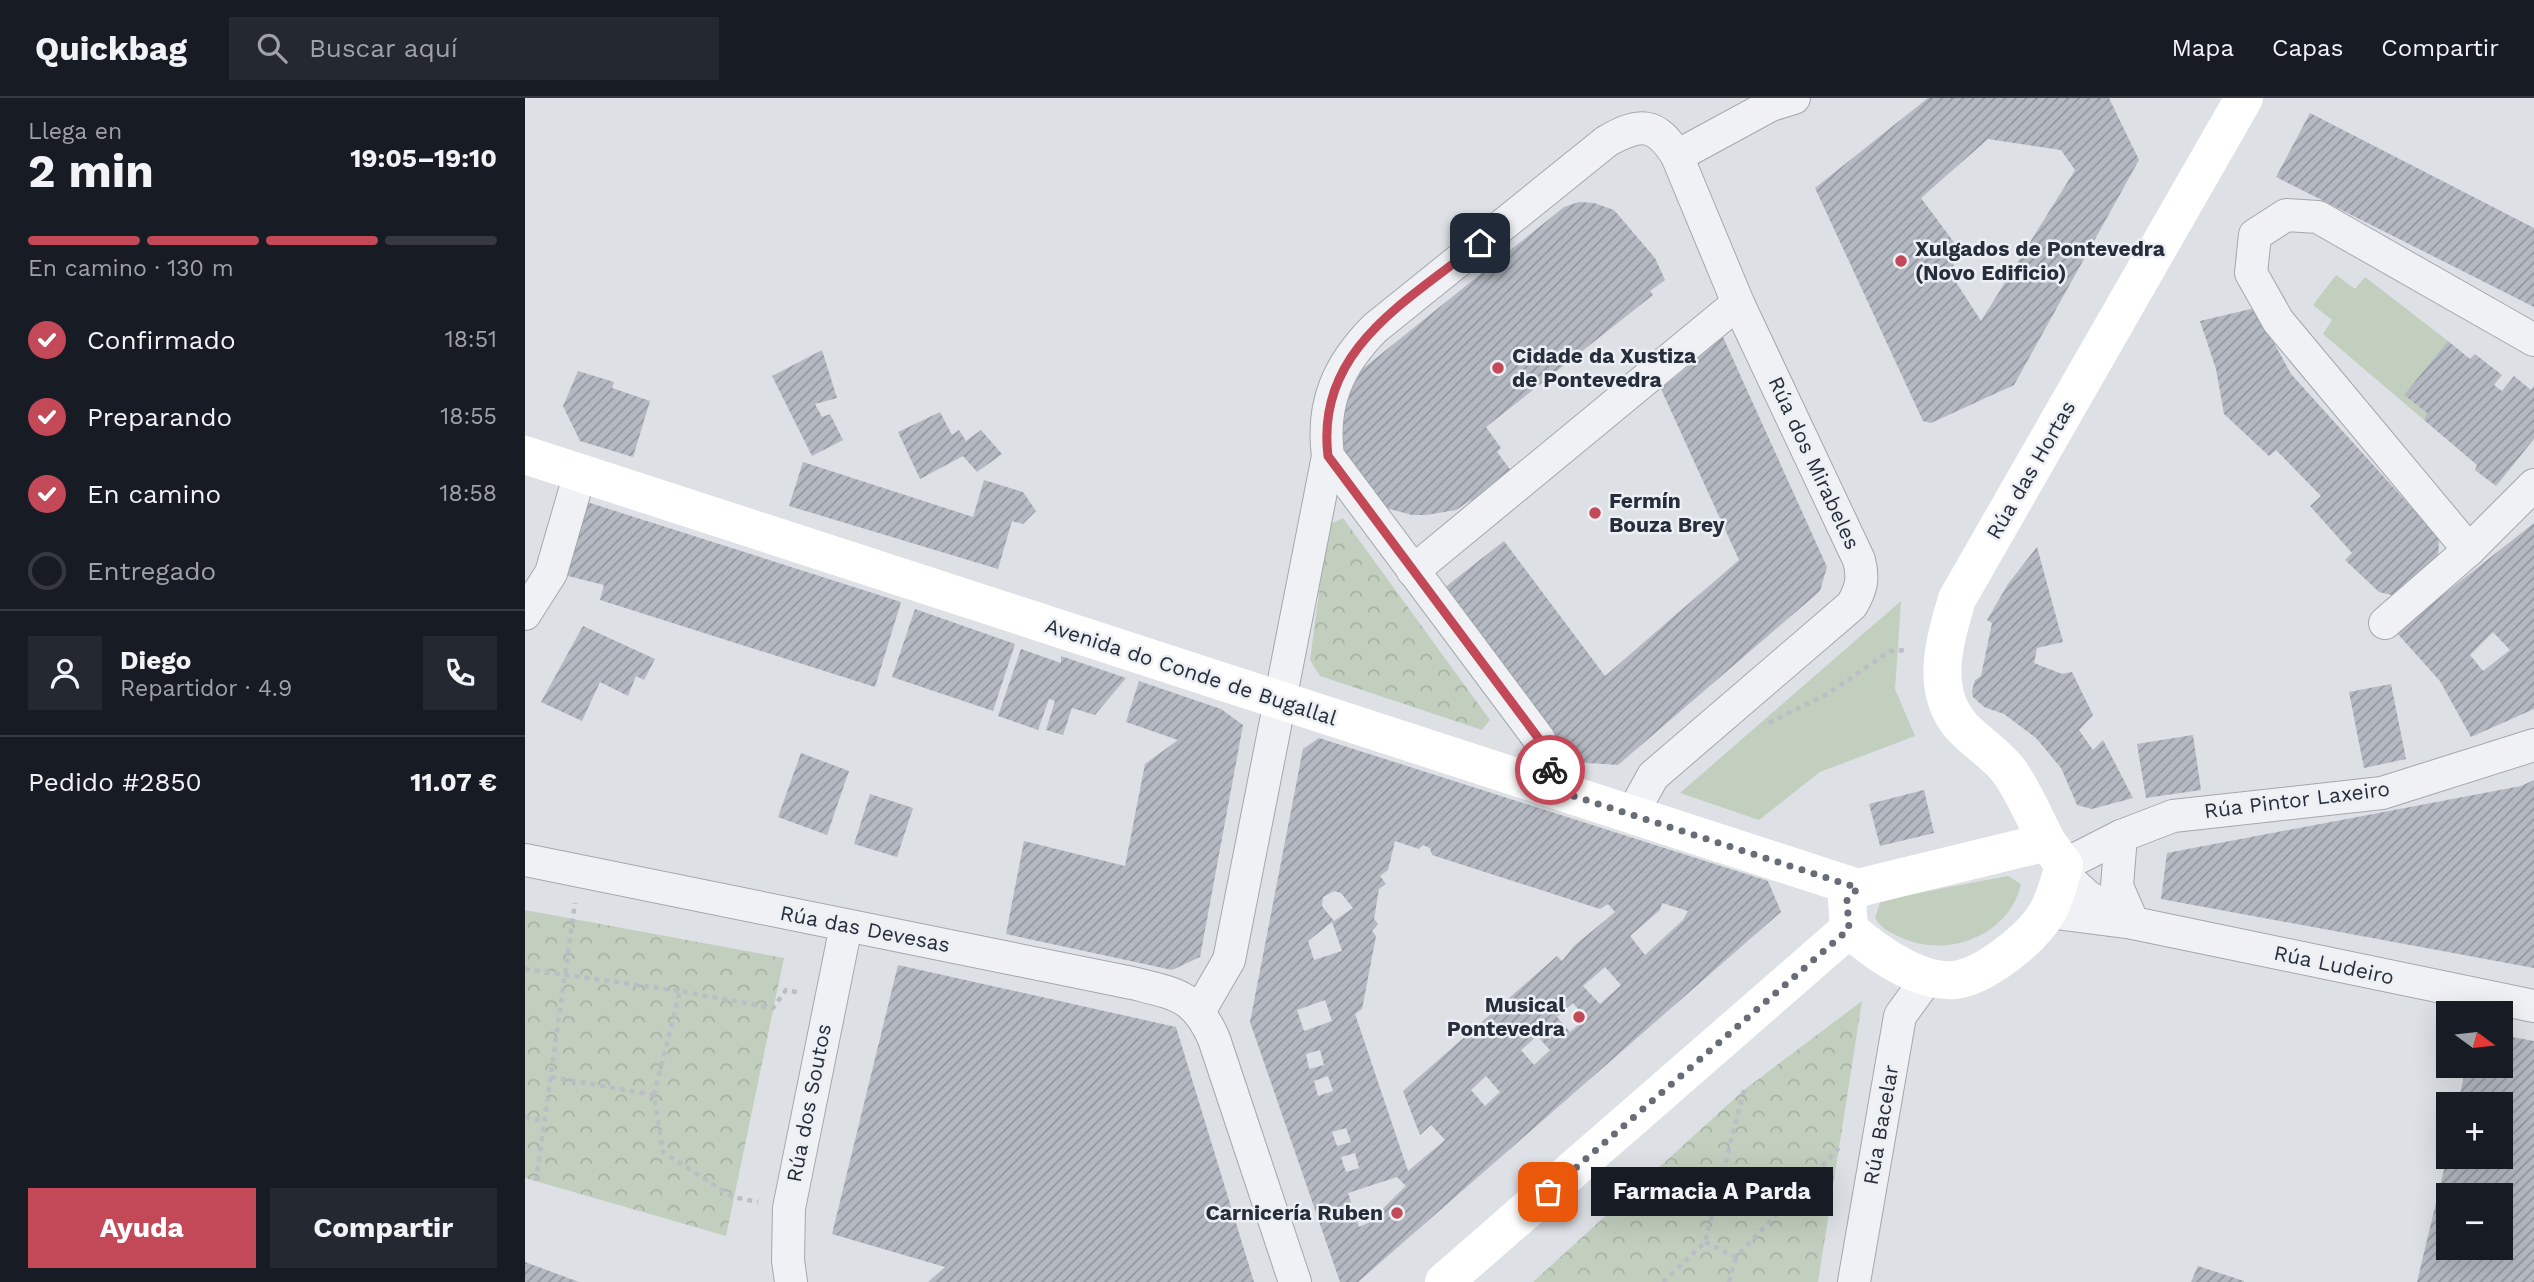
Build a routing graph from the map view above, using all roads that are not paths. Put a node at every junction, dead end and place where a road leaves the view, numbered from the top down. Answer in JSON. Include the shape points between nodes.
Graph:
{"nodes":[{"id":1,"x":1794,"y":98,"type":"edge"},
{"id":2,"x":2244,"y":98,"type":"edge"},
{"id":3,"x":1677,"y":156,"type":"junction"},
{"id":4,"x":1738,"y":303,"type":"junction"},
{"id":5,"x":2534,"y":340,"type":"edge"},
{"id":6,"x":525,"y":455,"type":"edge"},
{"id":7,"x":1328,"y":456,"type":"junction"},
{"id":8,"x":580,"y":473,"type":"junction"},
{"id":9,"x":2534,"y":485,"type":"edge"},
{"id":10,"x":2469,"y":550,"type":"junction"},
{"id":11,"x":1413,"y":571,"type":"junction"},
{"id":12,"x":525,"y":614,"type":"edge"},
{"id":13,"x":2385,"y":623,"type":"dead end"},
{"id":14,"x":1282,"y":701,"type":"junction"},
{"id":15,"x":2534,"y":745,"type":"edge"},
{"id":16,"x":1558,"y":791,"type":"junction"},
{"id":17,"x":1631,"y":816,"type":"junction"},
{"id":18,"x":2121,"y":836,"type":"junction"},
{"id":19,"x":525,"y":860,"type":"edge"},
{"id":20,"x":2058,"y":860,"type":"junction"},
{"id":21,"x":1858,"y":888,"type":"junction"},
{"id":22,"x":2048,"y":912,"type":"junction"},
{"id":23,"x":2133,"y":923,"type":"junction"},
{"id":24,"x":846,"y":926,"type":"junction"},
{"id":25,"x":1849,"y":929,"type":"junction"},
{"id":26,"x":1929,"y":976,"type":"junction"},
{"id":27,"x":2534,"y":1006,"type":"edge"},
{"id":28,"x":1200,"y":1010,"type":"junction"},
{"id":29,"x":791,"y":1282,"type":"edge"},
{"id":30,"x":1296,"y":1282,"type":"edge"},
{"id":31,"x":1444,"y":1282,"type":"edge"},
{"id":32,"x":1854,"y":1282,"type":"edge"}],
"edges":[{"from":1,"to":3,"type":"street","via":[[1771,105]]},
{"from":2,"to":20,"type":"main road","name":"Rúa das Hortas","via":[[1957,599],[1943,647],[1947,704],[1960,725],[2008,770]]},
{"from":3,"to":4,"type":"street","name":"Rúa dos Mirabeles"},
{"from":3,"to":7,"type":"street","name":"Rúa dos Mirabeles","via":[[1666,138],[1642,127],[1607,141],[1375,328],[1345,363],[1329,398]]},
{"from":4,"to":11,"type":"street"},
{"from":4,"to":17,"type":"street","name":"Rúa dos Mirabeles","via":[[1859,560],[1861,589],[1840,617],[1653,776]]},
{"from":5,"to":10,"type":"street","via":[[2318,218],[2286,215],[2255,235],[2251,273],[2278,321]]},
{"from":6,"to":8,"type":"main road","name":"Avenida do Conde de Bugallal"},
{"from":7,"to":11,"type":"street"},
{"from":7,"to":14,"type":"street","name":"Rúa dos Mirabeles"},
{"from":8,"to":12,"type":"street","via":[[551,573]]},
{"from":8,"to":14,"type":"main road","name":"Avenida do Conde de Bugallal"},
{"from":9,"to":10,"type":"street"},
{"from":10,"to":13,"type":"street"},
{"from":11,"to":16,"type":"street","via":[[1539,739]]},
{"from":14,"to":16,"type":"main road","name":"Avenida do Conde de Bugallal"},
{"from":14,"to":28,"type":"street","name":"Rúa dos Mirabeles","via":[[1229,960]]},
{"from":15,"to":18,"type":"street","name":"Rúa Pintor Laxeiro","via":[[2382,793],[2173,816]]},
{"from":16,"to":17,"type":"main road","name":"Avenida do Conde de Bugallal"},
{"from":17,"to":21,"type":"main road","name":"Avenida do Conde de Bugallal"},
{"from":18,"to":20,"type":"street","name":"Rúa Pintor Laxeiro"},
{"from":18,"to":23,"type":"street","via":[[2117,886]]},
{"from":19,"to":24,"type":"street","name":"Rúa das Devesas"},
{"from":20,"to":21,"type":"main road","name":"Rúa Pintor Laxeiro"},
{"from":20,"to":22,"type":"main road"},
{"from":20,"to":23,"type":"street","via":[[2087,896]]},
{"from":21,"to":25,"type":"main road","via":[[1847,900]]},
{"from":22,"to":23,"type":"street"},
{"from":22,"to":26,"type":"main road","via":[[1988,969],[1954,980]]},
{"from":23,"to":27,"type":"street","name":"Rúa Ludeiro"},
{"from":24,"to":28,"type":"street","name":"Rúa das Devesas","via":[[1132,983],[1174,993]]},
{"from":24,"to":29,"type":"street","name":"Rúa dos Soutos","via":[[789,1208]]},
{"from":25,"to":26,"type":"main road","via":[[1879,956]]},
{"from":25,"to":31,"type":"main road"},
{"from":26,"to":32,"type":"street","name":"Rúa Bacelar","via":[[1900,1016]]},
{"from":28,"to":30,"type":"street","via":[[1215,1039]]}]}
